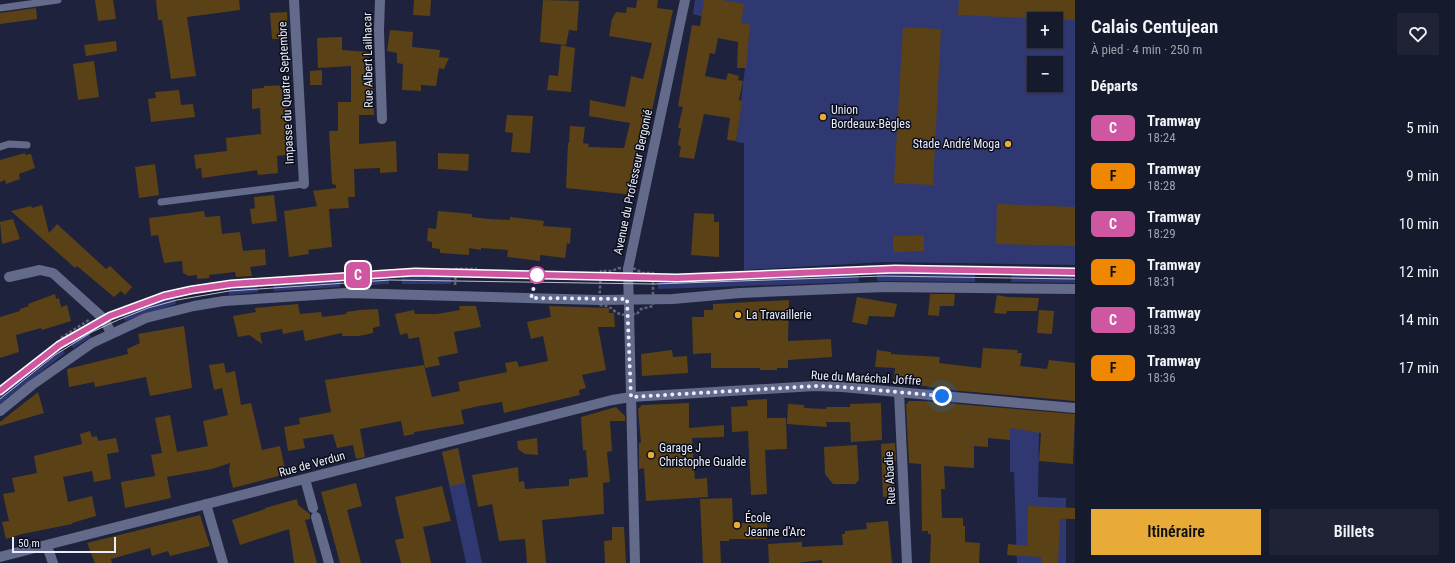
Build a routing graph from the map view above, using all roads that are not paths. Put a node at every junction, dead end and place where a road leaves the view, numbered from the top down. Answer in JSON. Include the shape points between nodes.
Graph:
{"nodes":[{"id":1,"x":58,"y":0,"type":"edge"},
{"id":2,"x":294,"y":0,"type":"edge"},
{"id":3,"x":380,"y":0,"type":"edge"},
{"id":4,"x":685,"y":0,"type":"edge"},
{"id":5,"x":0,"y":8,"type":"edge"},
{"id":6,"x":382,"y":118,"type":"dead end"},
{"id":7,"x":27,"y":145,"type":"dead end"},
{"id":8,"x":0,"y":147,"type":"edge"},
{"id":9,"x":304,"y":184,"type":"joint"},
{"id":10,"x":161,"y":202,"type":"dead end"},
{"id":11,"x":9,"y":277,"type":"dead end"},
{"id":12,"x":1075,"y":289,"type":"edge"},
{"id":13,"x":627,"y":299,"type":"junction"},
{"id":14,"x":111,"y":333,"type":"junction"},
{"id":15,"x":899,"y":392,"type":"junction"},
{"id":16,"x":631,"y":397,"type":"junction"},
{"id":17,"x":1075,"y":408,"type":"edge"},
{"id":18,"x":0,"y":411,"type":"edge"},
{"id":19,"x":305,"y":479,"type":"junction"},
{"id":20,"x":206,"y":504,"type":"junction"},
{"id":21,"x":47,"y":546,"type":"junction"},
{"id":22,"x":0,"y":558,"type":"edge"},
{"id":23,"x":53,"y":563,"type":"edge"},
{"id":24,"x":223,"y":563,"type":"edge"},
{"id":25,"x":329,"y":563,"type":"edge"},
{"id":26,"x":635,"y":563,"type":"edge"},
{"id":27,"x":907,"y":563,"type":"edge"}],
"edges":[{"from":1,"to":5,"type":"lane"},
{"from":2,"to":9,"type":"street","name":"Impasse du Quatre Septembre"},
{"from":3,"to":6,"type":"street","name":"Rue Albert Lailhacar","via":[[378,30]]},
{"from":4,"to":13,"type":"street","name":"Avenue du Professeur Bergonié","via":[[628,264]]},
{"from":7,"to":8,"type":"lane","via":[[9,144]]},
{"from":9,"to":10,"type":"lane"},
{"from":11,"to":14,"type":"street","via":[[40,270],[53,273],[104,319]]},
{"from":12,"to":13,"type":"street","via":[[884,287],[740,293],[673,299]]},
{"from":13,"to":14,"type":"street","via":[[346,293],[224,301],[146,318]]},
{"from":13,"to":16,"type":"street","name":"Avenue du Professeur Bergonié"},
{"from":14,"to":18,"type":"street","via":[[72,355]]},
{"from":15,"to":16,"type":"street","name":"Rue du Maréchal Joffre","via":[[816,386]]},
{"from":15,"to":17,"type":"street","name":"Rue du Maréchal Joffre"},
{"from":15,"to":27,"type":"street","name":"Rue Abadie"},
{"from":16,"to":19,"type":"street","name":"Rue de Verdun"},
{"from":16,"to":26,"type":"street","name":"Avenue du Professeur Bergonié"},
{"from":19,"to":20,"type":"street","name":"Rue de Verdun"},
{"from":19,"to":25,"type":"street"},
{"from":20,"to":21,"type":"street","name":"Rue de Verdun"},
{"from":20,"to":24,"type":"street"},
{"from":21,"to":22,"type":"street","name":"Rue de Verdun"},
{"from":21,"to":23,"type":"street"}]}
